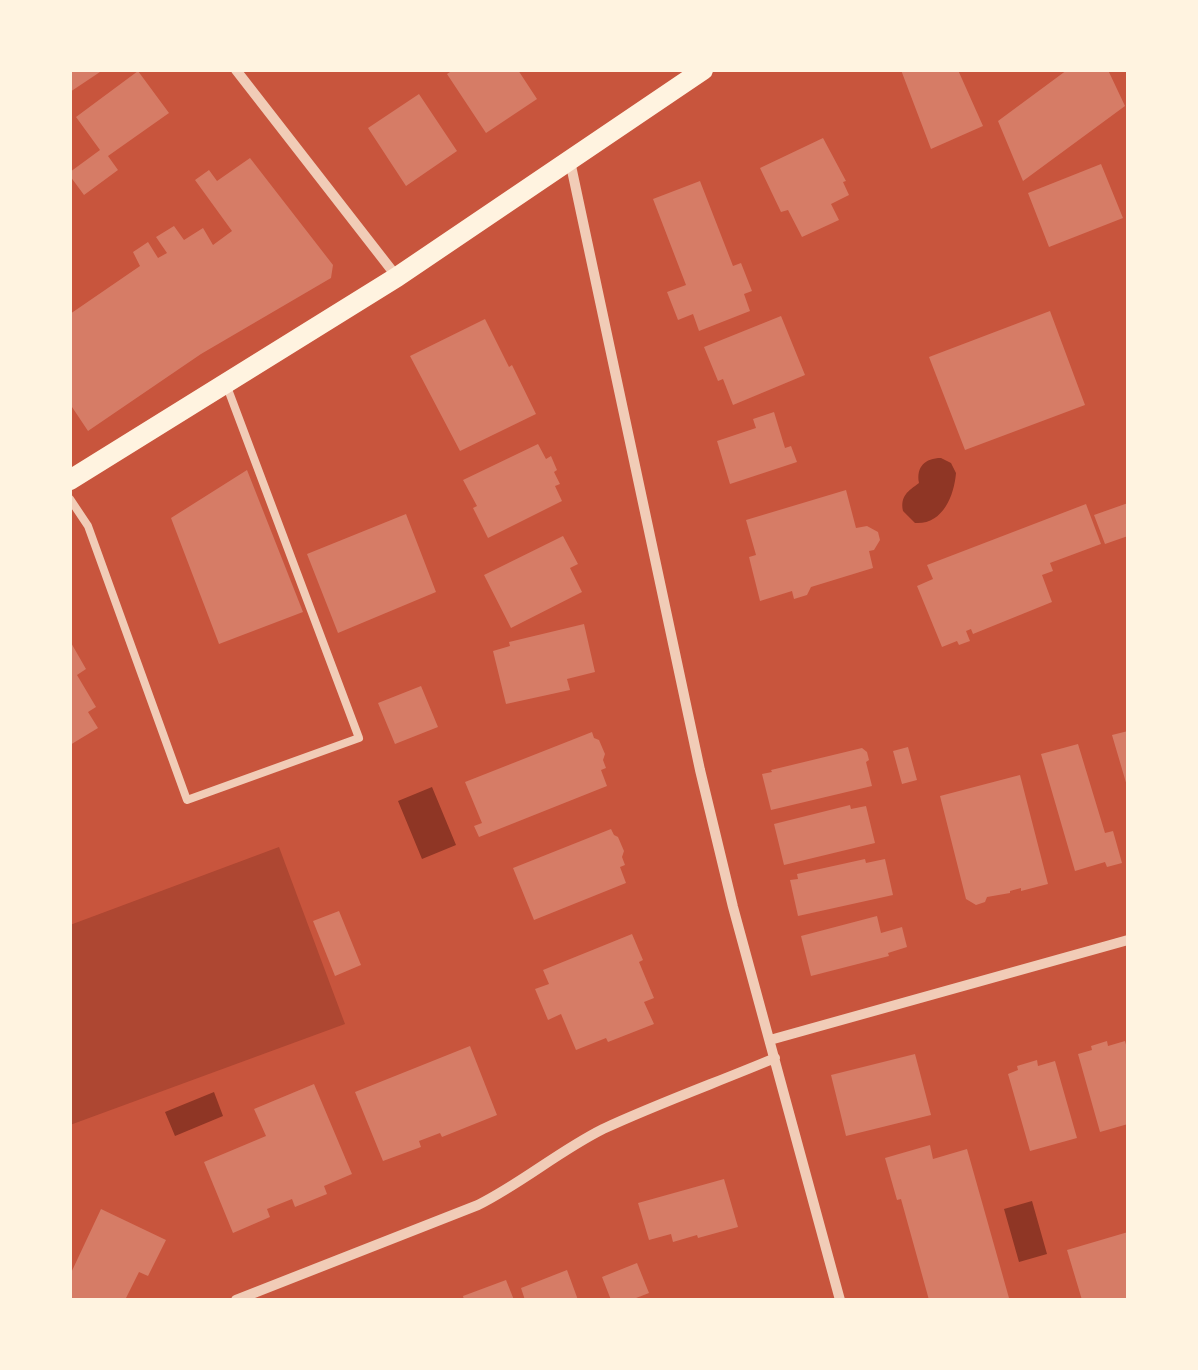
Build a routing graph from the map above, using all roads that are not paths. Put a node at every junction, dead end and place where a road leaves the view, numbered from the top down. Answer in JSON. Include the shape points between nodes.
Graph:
{"nodes":[{"id":1,"x":236,"y":70,"type":"edge"},
{"id":2,"x":702,"y":70,"type":"edge"},
{"id":3,"x":570,"y":160,"type":"junction"},
{"id":4,"x":397,"y":277,"type":"junction"},
{"id":5,"x":226,"y":383,"type":"junction"},
{"id":6,"x":70,"y":480,"type":"edge"},
{"id":7,"x":70,"y":498,"type":"edge"},
{"id":8,"x":1128,"y":940,"type":"edge"},
{"id":9,"x":770,"y":1040,"type":"junction"},
{"id":10,"x":774,"y":1058,"type":"junction"},
{"id":11,"x":236,"y":1300,"type":"edge"},
{"id":12,"x":840,"y":1300,"type":"edge"}],
"edges":[{"from":1,"to":4,"type":"street"},
{"from":2,"to":3,"type":"main road"},
{"from":3,"to":4,"type":"main road"},
{"from":3,"to":9,"type":"street","via":[[680,683]]},
{"from":4,"to":5,"type":"main road"},
{"from":5,"to":6,"type":"main road"},
{"from":5,"to":7,"type":"lane","via":[[359,738],[187,800],[88,526]]},
{"from":8,"to":9,"type":"street"},
{"from":9,"to":10,"type":"street"},
{"from":10,"to":11,"type":"street","via":[[604,1129],[478,1205]]},
{"from":10,"to":12,"type":"street"}]}
